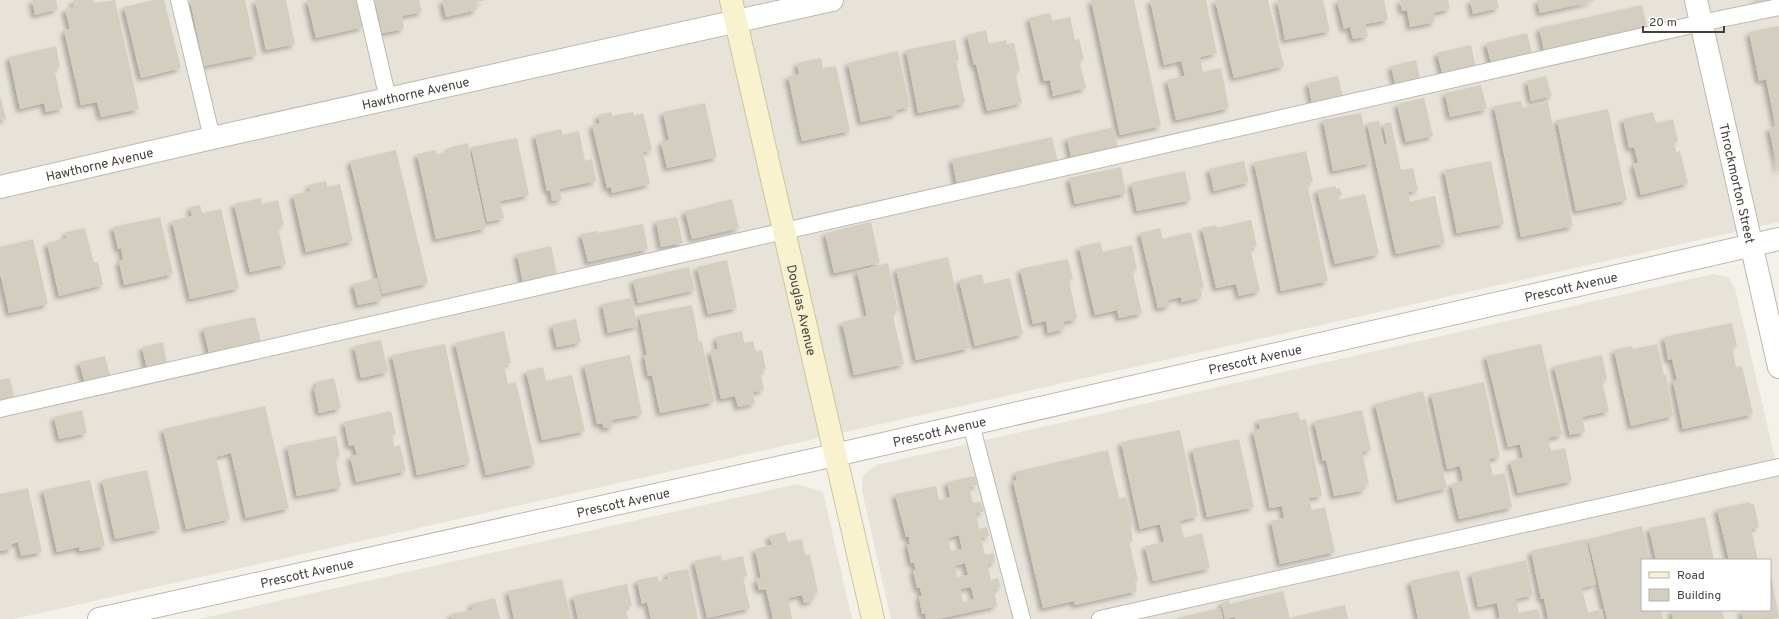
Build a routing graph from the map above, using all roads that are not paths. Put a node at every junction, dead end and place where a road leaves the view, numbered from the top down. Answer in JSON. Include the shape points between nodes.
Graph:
{"nodes":[{"id":1,"x":179,"y":0,"type":"edge"},
{"id":2,"x":365,"y":0,"type":"edge"},
{"id":3,"x":731,"y":0,"type":"edge"},
{"id":4,"x":832,"y":0,"type":"edge"},
{"id":5,"x":1696,"y":0,"type":"edge"},
{"id":6,"x":1779,"y":7,"type":"edge"},
{"id":7,"x":737,"y":22,"type":"junction"},
{"id":8,"x":1701,"y":23,"type":"junction"},
{"id":9,"x":388,"y":99,"type":"junction"},
{"id":10,"x":212,"y":138,"type":"junction"},
{"id":11,"x":0,"y":187,"type":"edge"},
{"id":12,"x":785,"y":231,"type":"junction"},
{"id":13,"x":1779,"y":239,"type":"edge"},
{"id":14,"x":1752,"y":246,"type":"junction"},
{"id":15,"x":1779,"y":367,"type":"edge"},
{"id":16,"x":0,"y":409,"type":"edge"},
{"id":17,"x":971,"y":424,"type":"junction"},
{"id":18,"x":835,"y":455,"type":"junction"},
{"id":19,"x":1779,"y":467,"type":"edge"},
{"id":20,"x":99,"y":619,"type":"edge"},
{"id":21,"x":873,"y":619,"type":"edge"},
{"id":22,"x":1022,"y":619,"type":"edge"},
{"id":23,"x":1100,"y":619,"type":"edge"}],
"edges":[{"from":1,"to":10,"type":"lane"},
{"from":2,"to":9,"type":"lane"},
{"from":3,"to":7,"type":"street","name":"Douglas Avenue"},
{"from":4,"to":7,"type":"street","name":"Hawthorne Avenue"},
{"from":5,"to":8,"type":"street","name":"Throckmorton Street"},
{"from":6,"to":8,"type":"lane"},
{"from":7,"to":9,"type":"street","name":"Hawthorne Avenue"},
{"from":7,"to":12,"type":"street","name":"Douglas Avenue"},
{"from":8,"to":12,"type":"lane"},
{"from":8,"to":14,"type":"street","name":"Throckmorton Street"},
{"from":9,"to":10,"type":"street","name":"Hawthorne Avenue"},
{"from":10,"to":11,"type":"street","name":"Hawthorne Avenue"},
{"from":12,"to":16,"type":"lane"},
{"from":12,"to":18,"type":"street","name":"Douglas Avenue"},
{"from":13,"to":14,"type":"street","name":"Prescott Avenue"},
{"from":14,"to":15,"type":"street","name":"Throckmorton Street"},
{"from":14,"to":17,"type":"street","name":"Prescott Avenue"},
{"from":17,"to":18,"type":"street","name":"Prescott Avenue"},
{"from":17,"to":22,"type":"lane"},
{"from":18,"to":20,"type":"street","name":"Prescott Avenue"},
{"from":18,"to":21,"type":"street","name":"Douglas Avenue"},
{"from":19,"to":23,"type":"lane"}]}
